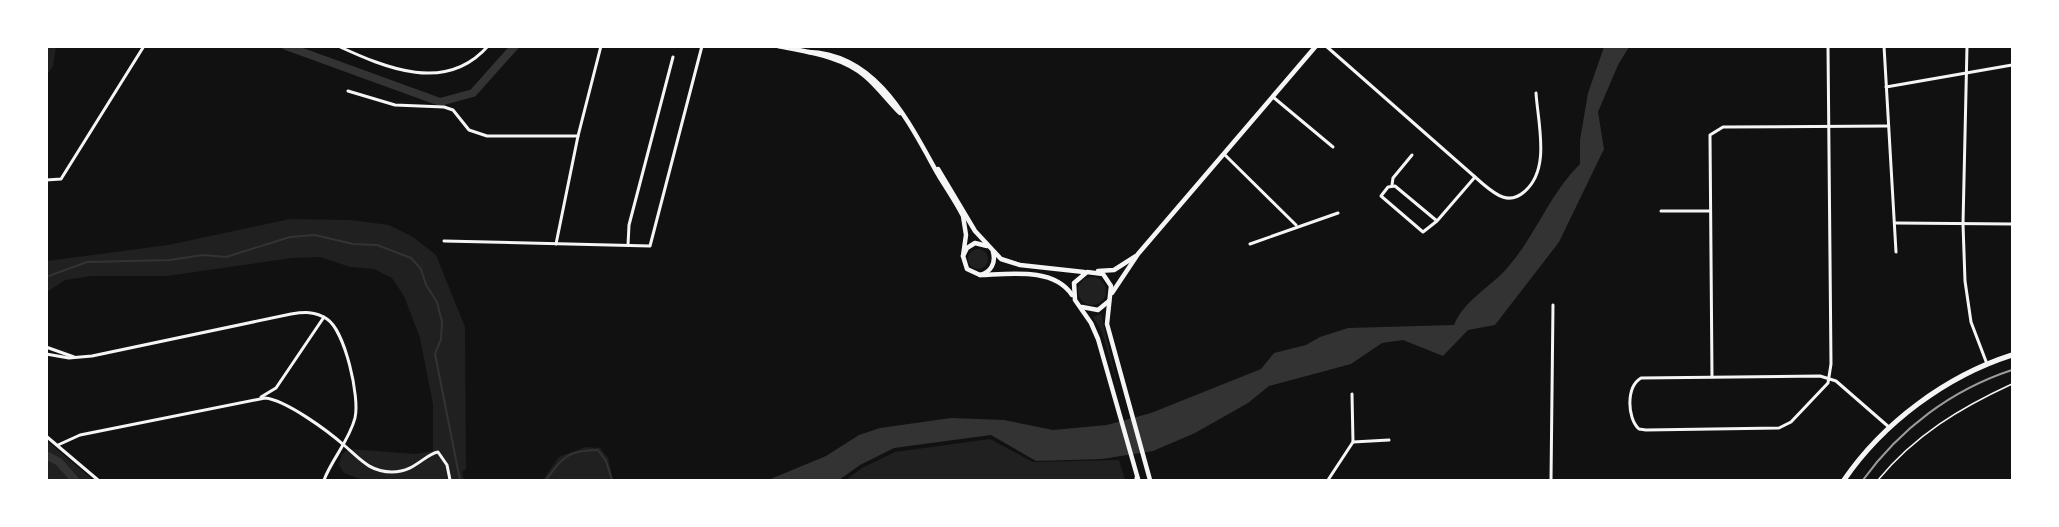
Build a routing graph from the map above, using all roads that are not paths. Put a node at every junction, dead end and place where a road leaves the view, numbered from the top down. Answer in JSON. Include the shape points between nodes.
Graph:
{"nodes":[{"id":1,"x":338,"y":46,"type":"edge"},
{"id":2,"x":488,"y":46,"type":"edge"},
{"id":3,"x":601,"y":46,"type":"edge"},
{"id":4,"x":702,"y":46,"type":"edge"},
{"id":5,"x":778,"y":46,"type":"edge"},
{"id":6,"x":1316,"y":46,"type":"edge"},
{"id":7,"x":1828,"y":46,"type":"edge"},
{"id":8,"x":1884,"y":46,"type":"edge"},
{"id":9,"x":1967,"y":46,"type":"edge"},
{"id":10,"x":142,"y":47,"type":"edge"},
{"id":11,"x":1327,"y":47,"type":"edge"},
{"id":12,"x":673,"y":57,"type":"dead end"},
{"id":13,"x":2013,"y":65,"type":"edge"},
{"id":14,"x":1967,"y":73,"type":"junction"},
{"id":15,"x":1886,"y":87,"type":"junction"},
{"id":16,"x":348,"y":91,"type":"dead end"},
{"id":17,"x":1536,"y":93,"type":"dead end"},
{"id":18,"x":1273,"y":97,"type":"junction"},
{"id":19,"x":1829,"y":126,"type":"junction"},
{"id":20,"x":1888,"y":126,"type":"junction"},
{"id":21,"x":578,"y":136,"type":"junction"},
{"id":22,"x":1333,"y":147,"type":"dead end"},
{"id":23,"x":1224,"y":154,"type":"junction"},
{"id":24,"x":1412,"y":155,"type":"dead end"},
{"id":25,"x":934,"y":165,"type":"junction"},
{"id":26,"x":1475,"y":177,"type":"junction"},
{"id":27,"x":46,"y":180,"type":"edge"},
{"id":28,"x":1392,"y":185,"type":"junction"},
{"id":29,"x":1660,"y":211,"type":"dead end"},
{"id":30,"x":1710,"y":211,"type":"junction"},
{"id":31,"x":1338,"y":213,"type":"dead end"},
{"id":32,"x":1437,"y":221,"type":"junction"},
{"id":33,"x":1896,"y":223,"type":"junction"},
{"id":34,"x":1963,"y":224,"type":"junction"},
{"id":35,"x":2013,"y":224,"type":"edge"},
{"id":36,"x":1296,"y":225,"type":"junction"},
{"id":37,"x":444,"y":241,"type":"dead end"},
{"id":38,"x":556,"y":244,"type":"junction"},
{"id":39,"x":1250,"y":244,"type":"dead end"},
{"id":40,"x":628,"y":246,"type":"junction"},
{"id":41,"x":990,"y":248,"type":"junction"},
{"id":42,"x":1896,"y":252,"type":"dead end"},
{"id":43,"x":1138,"y":254,"type":"junction"},
{"id":44,"x":963,"y":256,"type":"junction"},
{"id":45,"x":1094,"y":271,"type":"junction"},
{"id":46,"x":1087,"y":272,"type":"junction"},
{"id":47,"x":980,"y":275,"type":"junction"},
{"id":48,"x":1111,"y":298,"type":"junction"},
{"id":49,"x":1075,"y":300,"type":"junction"},
{"id":50,"x":1553,"y":305,"type":"dead end"},
{"id":51,"x":1080,"y":306,"type":"junction"},
{"id":52,"x":324,"y":317,"type":"junction"},
{"id":53,"x":46,"y":347,"type":"edge"},
{"id":54,"x":46,"y":354,"type":"edge"},
{"id":55,"x":2013,"y":355,"type":"edge"},
{"id":56,"x":76,"y":358,"type":"junction"},
{"id":57,"x":1987,"y":364,"type":"junction"},
{"id":58,"x":1712,"y":377,"type":"junction"},
{"id":59,"x":1830,"y":377,"type":"junction"},
{"id":60,"x":2013,"y":384,"type":"edge"},
{"id":61,"x":276,"y":388,"type":"junction"},
{"id":62,"x":1352,"y":394,"type":"dead end"},
{"id":63,"x":259,"y":398,"type":"junction"},
{"id":64,"x":280,"y":401,"type":"junction"},
{"id":65,"x":1890,"y":428,"type":"junction"},
{"id":66,"x":46,"y":436,"type":"edge"},
{"id":67,"x":1389,"y":440,"type":"dead end"},
{"id":68,"x":1353,"y":442,"type":"junction"},
{"id":69,"x":58,"y":445,"type":"junction"},
{"id":70,"x":343,"y":445,"type":"junction"},
{"id":71,"x":98,"y":480,"type":"edge"},
{"id":72,"x":324,"y":480,"type":"edge"},
{"id":73,"x":450,"y":480,"type":"edge"},
{"id":74,"x":1138,"y":480,"type":"edge"},
{"id":75,"x":1150,"y":480,"type":"edge"},
{"id":76,"x":1328,"y":480,"type":"edge"},
{"id":77,"x":1551,"y":480,"type":"edge"},
{"id":78,"x":1844,"y":480,"type":"edge"},
{"id":79,"x":1878,"y":480,"type":"edge"}],
"edges":[{"from":1,"to":2,"type":"street","via":[[380,65],[429,74],[459,68]]},
{"from":3,"to":21,"type":"street"},
{"from":4,"to":40,"type":"street","via":[[650,246]]},
{"from":5,"to":25,"type":"main road","via":[[839,57],[860,67],[904,116]]},
{"from":6,"to":18,"type":"main road"},
{"from":7,"to":19,"type":"street"},
{"from":8,"to":15,"type":"street"},
{"from":9,"to":14,"type":"street"},
{"from":10,"to":27,"type":"street","via":[[61,179]]},
{"from":11,"to":26,"type":"street"},
{"from":12,"to":40,"type":"street","via":[[629,225]]},
{"from":13,"to":14,"type":"street"},
{"from":14,"to":15,"type":"street"},
{"from":14,"to":34,"type":"street"},
{"from":15,"to":20,"type":"street"},
{"from":16,"to":21,"type":"street","via":[[395,105],[444,107],[453,110],[469,130],[481,135]]},
{"from":17,"to":26,"type":"street","via":[[1541,155],[1533,185],[1511,200]]},
{"from":18,"to":22,"type":"street"},
{"from":18,"to":23,"type":"main road"},
{"from":19,"to":20,"type":"street"},
{"from":19,"to":30,"type":"street","via":[[1723,127],[1714,131],[1709,139]]},
{"from":19,"to":59,"type":"street"},
{"from":20,"to":33,"type":"street"},
{"from":21,"to":38,"type":"street"},
{"from":23,"to":36,"type":"street"},
{"from":23,"to":43,"type":"main road"},
{"from":24,"to":28,"type":"street","via":[[1393,178]]},
{"from":25,"to":41,"type":"main road"},
{"from":25,"to":44,"type":"main road","via":[[963,216]]},
{"from":26,"to":32,"type":"street"},
{"from":28,"to":32,"type":"street"},
{"from":28,"to":32,"type":"street","via":[[1381,196],[1384,201],[1423,232]]},
{"from":29,"to":30,"type":"street"},
{"from":30,"to":58,"type":"street"},
{"from":31,"to":36,"type":"street"},
{"from":33,"to":34,"type":"street"},
{"from":33,"to":42,"type":"street"},
{"from":34,"to":35,"type":"street"},
{"from":34,"to":57,"type":"street","via":[[1968,310]]},
{"from":36,"to":39,"type":"street"},
{"from":37,"to":38,"type":"street"},
{"from":38,"to":40,"type":"street"},
{"from":41,"to":44,"type":"main road","via":[[980,243],[971,245]]},
{"from":41,"to":46,"type":"main road","via":[[1001,259],[1016,265]]},
{"from":41,"to":47,"type":"main road","via":[[994,263]]},
{"from":43,"to":45,"type":"main road","via":[[1114,270]]},
{"from":43,"to":48,"type":"main road"},
{"from":44,"to":47,"type":"main road","via":[[967,269]]},
{"from":45,"to":46,"type":"main road"},
{"from":45,"to":48,"type":"main road","via":[[1108,279]]},
{"from":46,"to":49,"type":"main road","via":[[1074,283]]},
{"from":47,"to":49,"type":"main road","via":[[1048,277],[1066,286]]},
{"from":48,"to":51,"type":"main road","via":[[1098,310]]},
{"from":48,"to":75,"type":"main road","via":[[1107,324]]},
{"from":49,"to":51,"type":"main road"},
{"from":50,"to":77,"type":"street"},
{"from":51,"to":74,"type":"main road","via":[[1096,333]]},
{"from":52,"to":56,"type":"street","via":[[310,312],[291,314]]},
{"from":52,"to":61,"type":"street"},
{"from":52,"to":70,"type":"street","via":[[341,339],[355,399],[356,416]]},
{"from":53,"to":56,"type":"street"},
{"from":54,"to":56,"type":"street"},
{"from":55,"to":57,"type":"main road"},
{"from":57,"to":65,"type":"main road","via":[[1942,388]]},
{"from":58,"to":59,"type":"street"},
{"from":58,"to":59,"type":"street","via":[[1648,377],[1636,381],[1632,387],[1631,413],[1637,427],[1779,428],[1791,422]]},
{"from":59,"to":65,"type":"street"},
{"from":60,"to":79,"type":"lane","via":[[1955,412],[1896,459]]},
{"from":61,"to":63,"type":"street"},
{"from":61,"to":64,"type":"street"},
{"from":62,"to":68,"type":"street"},
{"from":63,"to":64,"type":"street"},
{"from":63,"to":69,"type":"street","via":[[80,435]]},
{"from":64,"to":70,"type":"street"},
{"from":65,"to":78,"type":"main road"},
{"from":66,"to":69,"type":"street"},
{"from":67,"to":68,"type":"street"},
{"from":68,"to":76,"type":"street"},
{"from":69,"to":71,"type":"street"},
{"from":70,"to":72,"type":"street"},
{"from":70,"to":73,"type":"street","via":[[363,464],[382,472],[408,470],[438,452],[447,465]]}]}
